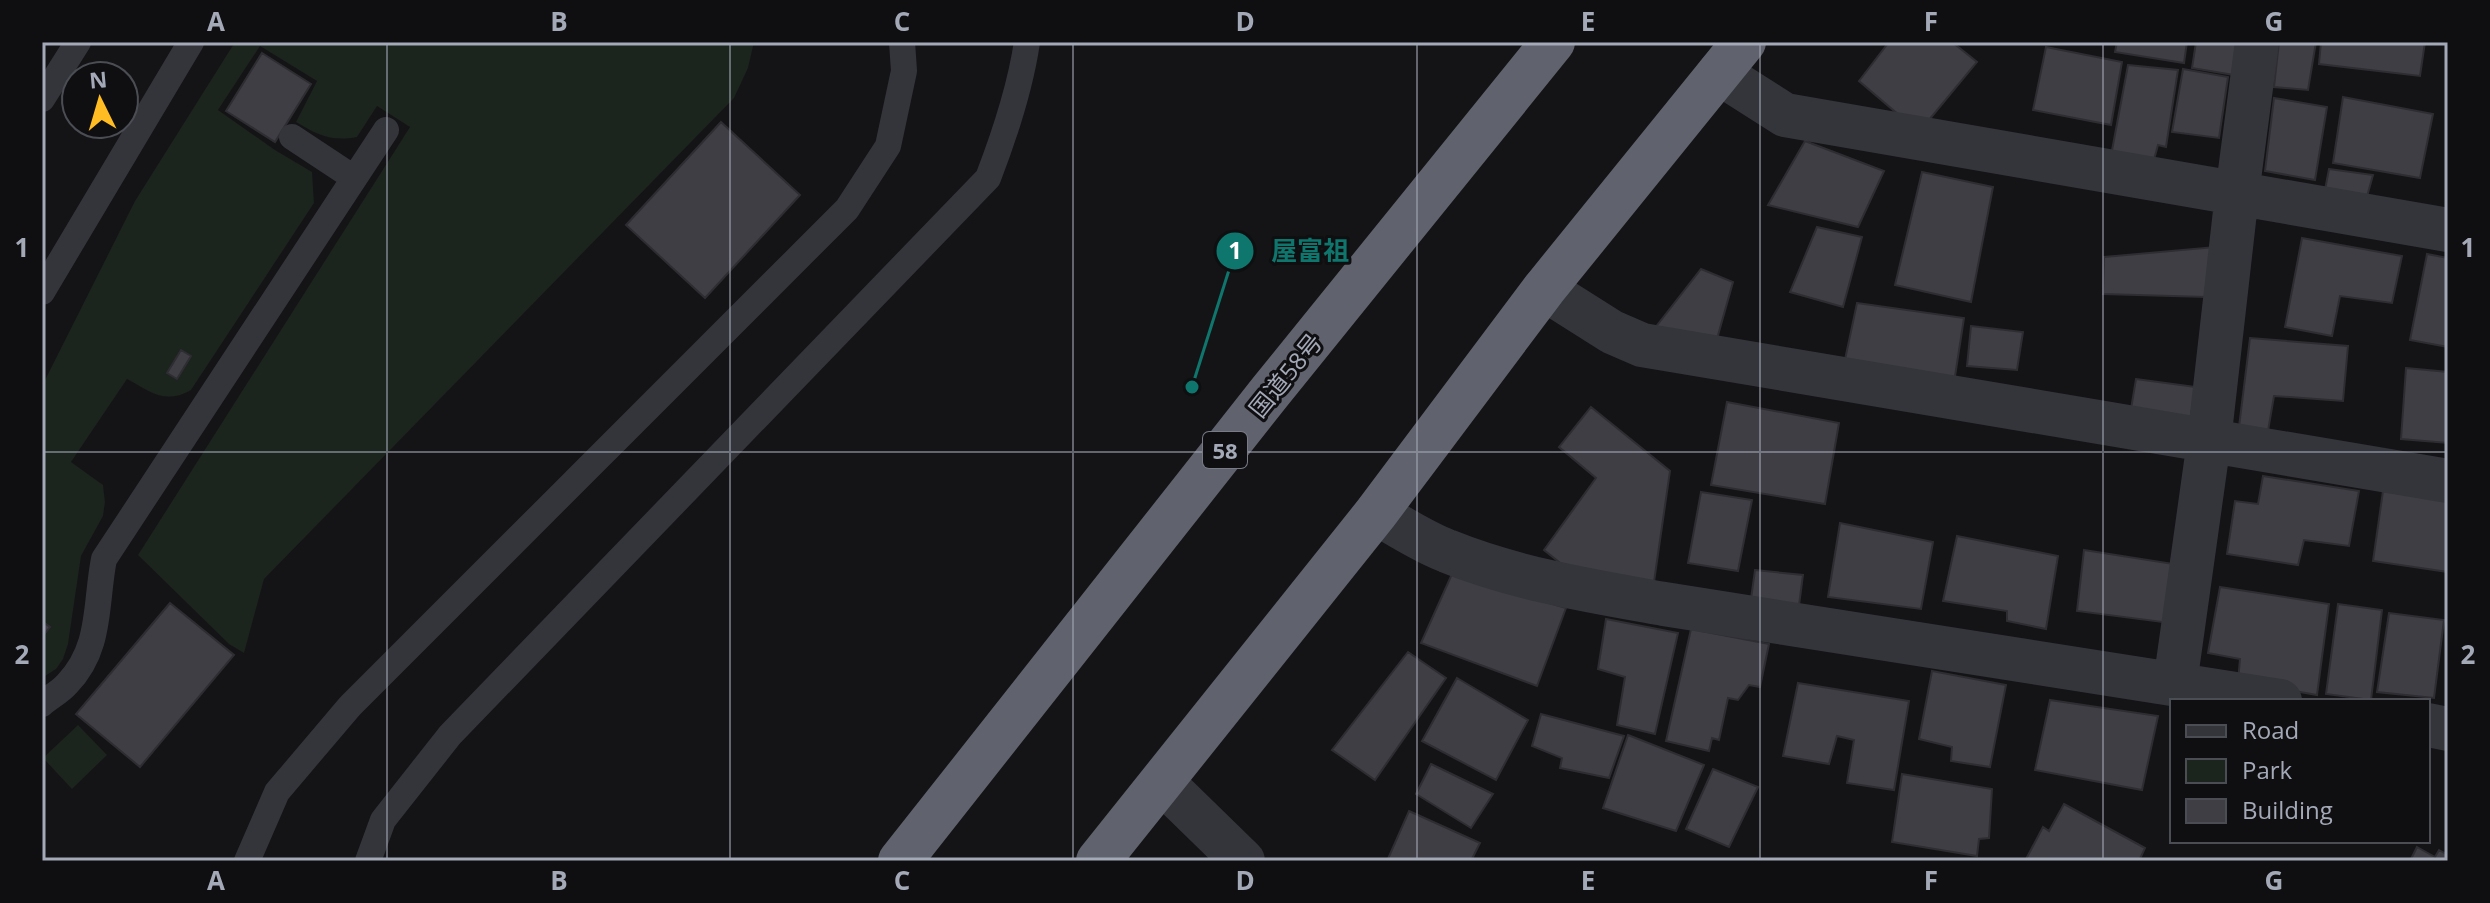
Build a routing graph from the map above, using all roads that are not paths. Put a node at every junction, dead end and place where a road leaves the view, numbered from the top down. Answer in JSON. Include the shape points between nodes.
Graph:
{"nodes":[{"id":1,"x":78,"y":42,"type":"edge"},
{"id":2,"x":191,"y":42,"type":"edge"},
{"id":3,"x":902,"y":42,"type":"edge"},
{"id":4,"x":1027,"y":42,"type":"edge"},
{"id":5,"x":1553,"y":42,"type":"edge"},
{"id":6,"x":2257,"y":42,"type":"edge"},
{"id":7,"x":1732,"y":57,"type":"edge"},
{"id":8,"x":42,"y":99,"type":"edge"},
{"id":9,"x":386,"y":130,"type":"dead end"},
{"id":10,"x":292,"y":137,"type":"dead end"},
{"id":11,"x":354,"y":178,"type":"junction"},
{"id":12,"x":2237,"y":194,"type":"junction"},
{"id":13,"x":2448,"y":230,"type":"edge"},
{"id":14,"x":1544,"y":289,"type":"junction"},
{"id":15,"x":42,"y":292,"type":"edge"},
{"id":16,"x":2209,"y":441,"type":"junction"},
{"id":17,"x":2448,"y":481,"type":"edge"},
{"id":18,"x":1376,"y":513,"type":"junction"},
{"id":19,"x":2175,"y":684,"type":"junction"},
{"id":20,"x":2268,"y":699,"type":"edge"},
{"id":21,"x":42,"y":704,"type":"edge"},
{"id":22,"x":1162,"y":782,"type":"junction"},
{"id":23,"x":247,"y":861,"type":"edge"},
{"id":24,"x":368,"y":861,"type":"edge"},
{"id":25,"x":900,"y":861,"type":"edge"},
{"id":26,"x":1098,"y":861,"type":"edge"},
{"id":27,"x":1243,"y":861,"type":"edge"}],
"edges":[{"from":1,"to":8,"type":"lane"},
{"from":2,"to":15,"type":"lane"},
{"from":3,"to":23,"type":"lane","via":[[904,71],[888,146],[847,209],[350,706],[277,792]]},
{"from":4,"to":24,"type":"lane","via":[[1008,126],[988,178],[450,735],[383,820]]},
{"from":5,"to":25,"type":"highway","name":"国道58号","number":"58"},
{"from":6,"to":12,"type":"street"},
{"from":7,"to":12,"type":"street","via":[[1785,115]]},
{"from":7,"to":14,"type":"highway"},
{"from":9,"to":11,"type":"lane"},
{"from":10,"to":11,"type":"lane"},
{"from":11,"to":21,"type":"lane","via":[[104,559],[95,634],[86,658],[67,684]]},
{"from":12,"to":13,"type":"street"},
{"from":12,"to":16,"type":"street"},
{"from":14,"to":16,"type":"street","via":[[1642,345]]},
{"from":14,"to":18,"type":"highway"},
{"from":16,"to":17,"type":"street"},
{"from":16,"to":19,"type":"street"},
{"from":18,"to":19,"type":"street","via":[[1444,550],[1575,588]]},
{"from":18,"to":22,"type":"highway"},
{"from":19,"to":20,"type":"street"},
{"from":22,"to":26,"type":"highway"},
{"from":22,"to":27,"type":"street"}]}
